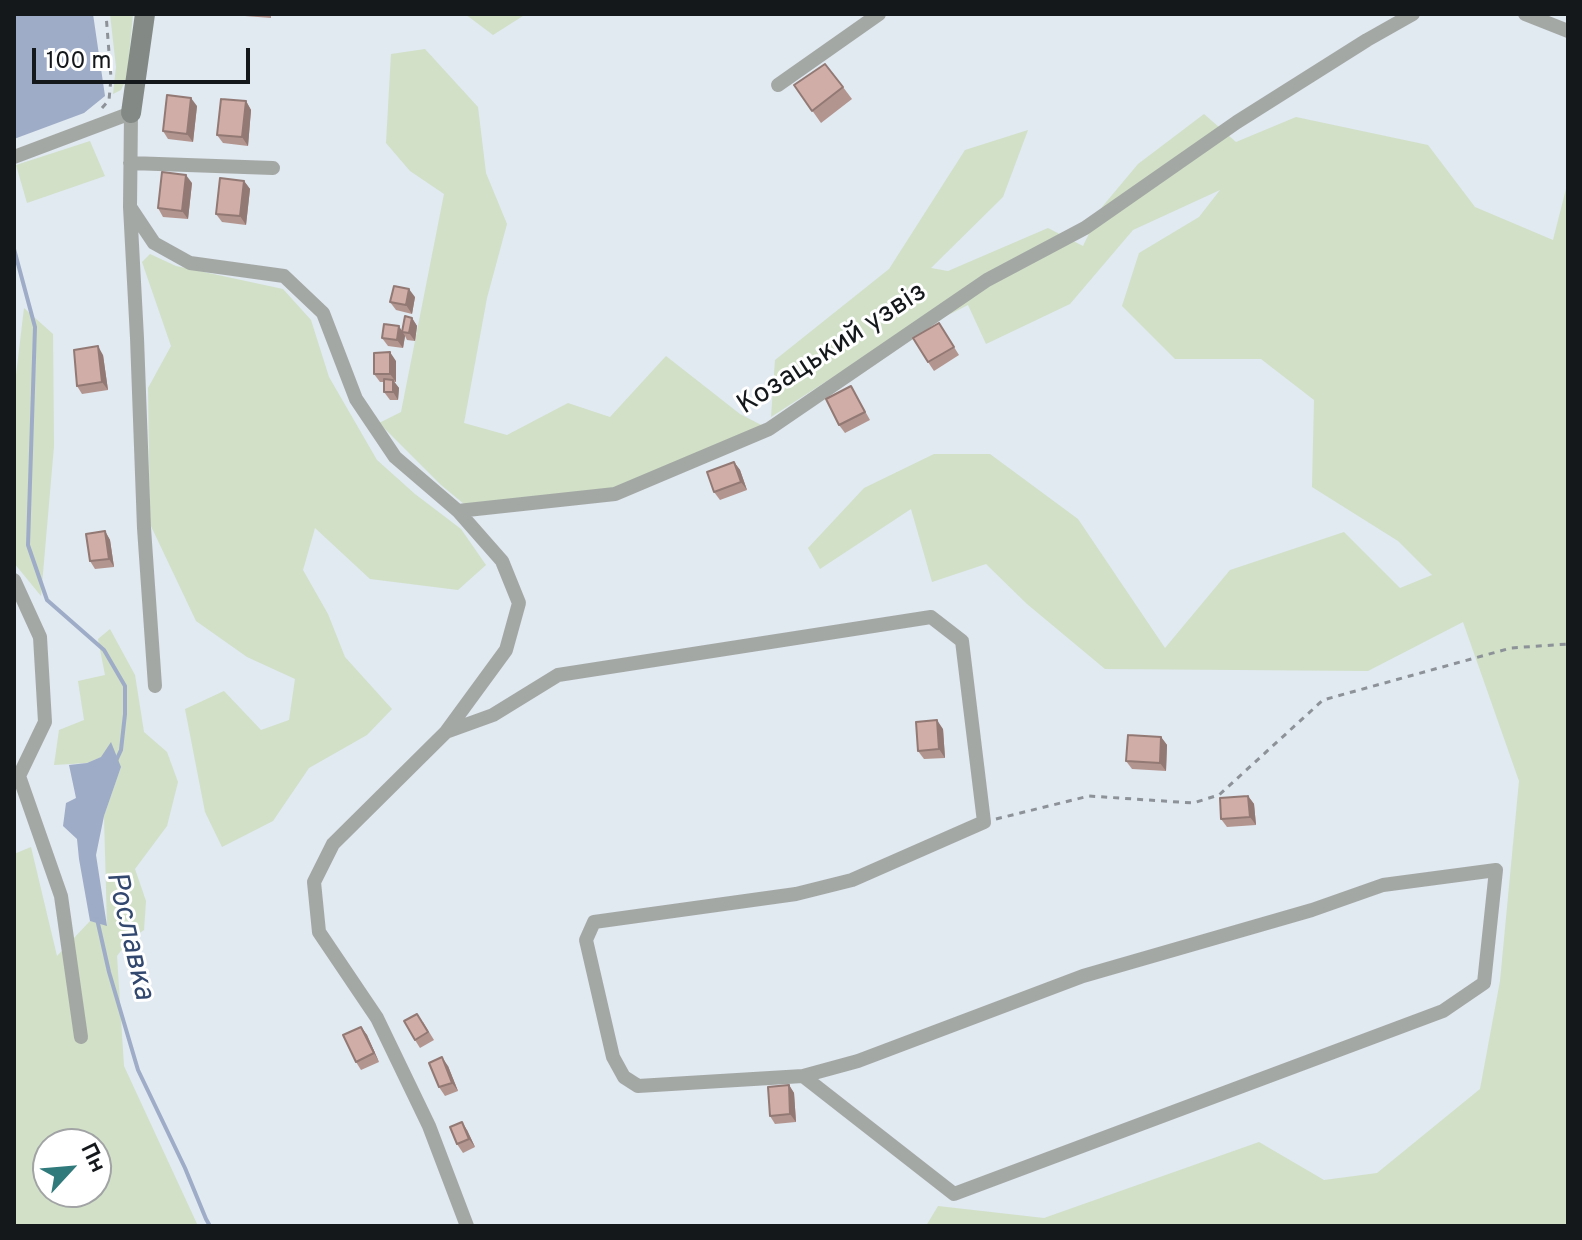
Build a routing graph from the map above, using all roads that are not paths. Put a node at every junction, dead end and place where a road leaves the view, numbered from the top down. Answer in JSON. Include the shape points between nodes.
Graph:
{"nodes":[{"id":1,"x":145,"y":14,"type":"edge"},
{"id":2,"x":879,"y":14,"type":"edge"},
{"id":3,"x":1413,"y":14,"type":"edge"},
{"id":4,"x":1525,"y":14,"type":"edge"},
{"id":5,"x":1568,"y":31,"type":"edge"},
{"id":6,"x":778,"y":85,"type":"dead end"},
{"id":7,"x":131,"y":113,"type":"junction"},
{"id":8,"x":14,"y":157,"type":"edge"},
{"id":9,"x":130,"y":163,"type":"junction"},
{"id":10,"x":273,"y":168,"type":"dead end"},
{"id":11,"x":130,"y":207,"type":"junction"},
{"id":12,"x":458,"y":511,"type":"junction"},
{"id":13,"x":14,"y":580,"type":"edge"},
{"id":14,"x":155,"y":686,"type":"dead end"},
{"id":15,"x":446,"y":732,"type":"junction"},
{"id":16,"x":81,"y":1037,"type":"dead end"},
{"id":17,"x":803,"y":1076,"type":"junction"},
{"id":18,"x":467,"y":1226,"type":"edge"}],
"edges":[{"from":1,"to":7,"type":"street"},
{"from":2,"to":6,"type":"street"},
{"from":3,"to":12,"type":"street","name":"Козацький узвіз","via":[[1237,122],[1085,228],[987,280],[769,429],[615,494]]},
{"from":4,"to":5,"type":"street"},
{"from":7,"to":8,"type":"street"},
{"from":7,"to":9,"type":"street"},
{"from":9,"to":10,"type":"street"},
{"from":9,"to":11,"type":"street"},
{"from":11,"to":12,"type":"street","via":[[154,243],[190,263],[284,276],[323,313],[356,399],[395,457]]},
{"from":11,"to":14,"type":"street"},
{"from":12,"to":15,"type":"street","via":[[502,561],[519,603],[506,650]]},
{"from":13,"to":16,"type":"street","via":[[40,637],[45,722],[19,776],[61,896]]},
{"from":15,"to":17,"type":"street","via":[[493,715],[558,675],[931,617],[962,641],[984,822],[852,880],[796,894],[594,922],[586,940],[613,1057],[624,1077],[638,1086]]},
{"from":15,"to":18,"type":"street","via":[[333,844],[314,882],[319,932],[377,1018],[429,1126]]},
{"from":17,"to":17,"type":"street","via":[[858,1061],[1083,976],[1383,885],[1496,870],[1484,983],[1443,1011],[954,1194]]}]}
